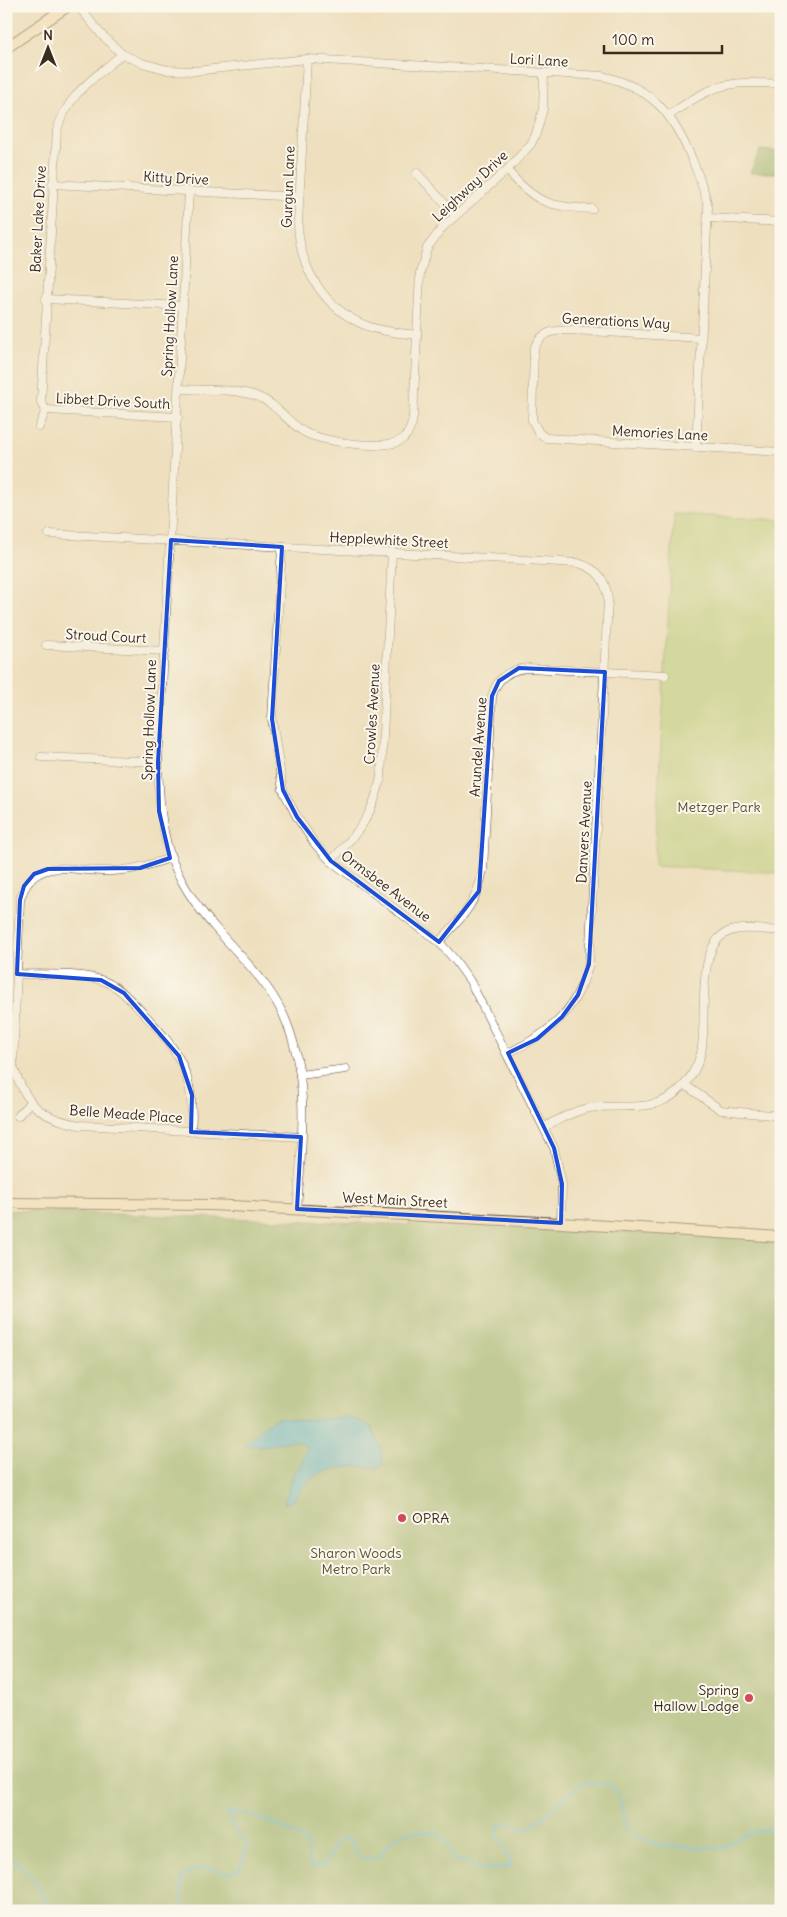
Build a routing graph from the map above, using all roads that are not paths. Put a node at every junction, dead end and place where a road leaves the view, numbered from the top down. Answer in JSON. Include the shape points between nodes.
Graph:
{"nodes":[{"id":1,"x":68,"y":6,"type":"edge"},
{"id":2,"x":78,"y":6,"type":"edge"},
{"id":3,"x":6,"y":48,"type":"edge"},
{"id":4,"x":122,"y":54,"type":"junction"},
{"id":5,"x":307,"y":59,"type":"junction"},
{"id":6,"x":544,"y":73,"type":"junction"},
{"id":7,"x":781,"y":84,"type":"edge"},
{"id":8,"x":670,"y":116,"type":"junction"},
{"id":9,"x":507,"y":170,"type":"junction"},
{"id":10,"x":417,"y":173,"type":"dead end"},
{"id":11,"x":52,"y":184,"type":"junction"},
{"id":12,"x":189,"y":192,"type":"junction"},
{"id":13,"x":299,"y":197,"type":"junction"},
{"id":14,"x":592,"y":209,"type":"dead end"},
{"id":15,"x":455,"y":215,"type":"junction"},
{"id":16,"x":709,"y":218,"type":"junction"},
{"id":17,"x":781,"y":222,"type":"edge"},
{"id":18,"x":46,"y":299,"type":"junction"},
{"id":19,"x":183,"y":306,"type":"junction"},
{"id":20,"x":417,"y":335,"type":"junction"},
{"id":21,"x":701,"y":338,"type":"junction"},
{"id":22,"x":179,"y":389,"type":"junction"},
{"id":23,"x":46,"y":410,"type":"junction"},
{"id":24,"x":178,"y":417,"type":"junction"},
{"id":25,"x":38,"y":427,"type":"dead end"},
{"id":26,"x":539,"y":433,"type":"joint"},
{"id":27,"x":696,"y":448,"type":"junction"},
{"id":28,"x":781,"y":452,"type":"edge"},
{"id":29,"x":49,"y":534,"type":"dead end"},
{"id":30,"x":171,"y":540,"type":"junction"},
{"id":31,"x":282,"y":547,"type":"junction"},
{"id":32,"x":392,"y":552,"type":"junction"},
{"id":33,"x":602,"y":576,"type":"joint"},
{"id":34,"x":46,"y":645,"type":"dead end"},
{"id":35,"x":165,"y":651,"type":"junction"},
{"id":36,"x":605,"y":672,"type":"junction"},
{"id":37,"x":665,"y":675,"type":"dead end"},
{"id":38,"x":41,"y":757,"type":"dead end"},
{"id":39,"x":158,"y":762,"type":"junction"},
{"id":40,"x":170,"y":858,"type":"junction"},
{"id":41,"x":331,"y":861,"type":"junction"},
{"id":42,"x":781,"y":931,"type":"edge"},
{"id":43,"x":439,"y":942,"type":"junction"},
{"id":44,"x":17,"y":974,"type":"junction"},
{"id":45,"x":508,"y":1053,"type":"junction"},
{"id":46,"x":346,"y":1069,"type":"dead end"},
{"id":47,"x":300,"y":1075,"type":"junction"},
{"id":48,"x":684,"y":1085,"type":"junction"},
{"id":49,"x":30,"y":1102,"type":"junction"},
{"id":50,"x":18,"y":1116,"type":"dead end"},
{"id":51,"x":781,"y":1116,"type":"edge"},
{"id":52,"x":544,"y":1127,"type":"junction"},
{"id":53,"x":191,"y":1132,"type":"junction"},
{"id":54,"x":301,"y":1137,"type":"junction"},
{"id":55,"x":6,"y":1203,"type":"edge"},
{"id":56,"x":297,"y":1209,"type":"junction"},
{"id":57,"x":561,"y":1223,"type":"junction"},
{"id":58,"x":781,"y":1237,"type":"edge"}],
"edges":[{"from":1,"to":3,"type":"main road"},
{"from":2,"to":4,"type":"street","name":"Lori Lane"},
{"from":4,"to":5,"type":"street","name":"Lori Lane","via":[[154,68],[181,71]]},
{"from":4,"to":11,"type":"street","name":"Baker Lake Drive","via":[[70,100],[62,115],[55,146]]},
{"from":5,"to":6,"type":"street","name":"Lori Lane"},
{"from":5,"to":13,"type":"street","name":"Gurgun Lane"},
{"from":6,"to":8,"type":"street","name":"Lori Lane","via":[[616,79],[646,94]]},
{"from":6,"to":9,"type":"street","name":"Leighway Drive","via":[[543,109],[536,134]]},
{"from":7,"to":8,"type":"street","via":[[744,82],[715,87]]},
{"from":8,"to":16,"type":"street","name":"Lori Lane","via":[[681,133],[706,193]]},
{"from":9,"to":14,"type":"street","via":[[532,196],[543,202]]},
{"from":9,"to":15,"type":"street","name":"Leighway Drive"},
{"from":10,"to":15,"type":"street"},
{"from":11,"to":12,"type":"street","name":"Kitty Drive"},
{"from":11,"to":18,"type":"street","name":"Baker Lake Drive"},
{"from":12,"to":13,"type":"street","name":"Kitty Drive"},
{"from":12,"to":19,"type":"street","name":"Spring Hollow Lane"},
{"from":13,"to":20,"type":"street","name":"Gurgun Lane","via":[[300,246],[306,267],[322,294],[342,312],[367,326]]},
{"from":15,"to":20,"type":"street","name":"Leighway Drive","via":[[427,248],[420,273]]},
{"from":16,"to":17,"type":"street"},
{"from":16,"to":21,"type":"street","name":"Lori Lane"},
{"from":18,"to":19,"type":"street"},
{"from":18,"to":23,"type":"street","name":"Baker Lake Drive","via":[[40,402]]},
{"from":19,"to":22,"type":"street","name":"Spring Hollow Lane"},
{"from":20,"to":22,"type":"street","name":"Leighway Drive","via":[[411,428],[395,444],[322,439],[303,431],[272,403],[254,395]]},
{"from":21,"to":26,"type":"street","name":"Generations Way","via":[[574,330],[546,333],[534,350],[532,420]]},
{"from":21,"to":27,"type":"street","name":"Lori Lane"},
{"from":22,"to":24,"type":"street","name":"Spring Hollow Lane"},
{"from":23,"to":24,"type":"street","name":"Libbet Drive South"},
{"from":23,"to":25,"type":"street"},
{"from":24,"to":30,"type":"street","name":"Spring Hollow Lane"},
{"from":26,"to":27,"type":"street","name":"Memories Lane","via":[[546,438]]},
{"from":27,"to":28,"type":"street","name":"Memories Lane"},
{"from":29,"to":30,"type":"street","name":"Hepplewhite Street"},
{"from":30,"to":31,"type":"street","name":"Hepplewhite Street"},
{"from":30,"to":35,"type":"street","name":"Spring Hollow Lane"},
{"from":31,"to":32,"type":"street","name":"Hepplewhite Street"},
{"from":31,"to":41,"type":"street","name":"Ormsbee Avenue","via":[[272,719],[283,790],[314,844]]},
{"from":32,"to":33,"type":"street","name":"Hepplewhite Street","via":[[578,563],[591,567]]},
{"from":32,"to":41,"type":"street","name":"Crowles Avenue","via":[[381,777],[376,801],[366,822]]},
{"from":33,"to":36,"type":"street","name":"Danvers Avenue","via":[[608,600]]},
{"from":34,"to":35,"type":"street","name":"Stroud Court"},
{"from":35,"to":39,"type":"street","name":"Spring Hollow Lane"},
{"from":36,"to":37,"type":"street","name":"Arundel Avenue"},
{"from":36,"to":43,"type":"street","name":"Arundel Avenue","via":[[520,668],[499,681],[492,696],[483,870],[479,892],[468,910]]},
{"from":36,"to":45,"type":"street","name":"Danvers Avenue","via":[[589,964],[578,995],[562,1017],[537,1039]]},
{"from":38,"to":39,"type":"street"},
{"from":39,"to":40,"type":"street","name":"Spring Hollow Lane","via":[[159,811]]},
{"from":40,"to":44,"type":"street","name":"Belle Meade Place","via":[[140,868],[109,871],[48,869],[34,874],[24,886],[20,900]]},
{"from":40,"to":47,"type":"street","name":"Spring Hollow Lane","via":[[189,896],[272,994],[284,1016]]},
{"from":41,"to":43,"type":"street","name":"Ormsbee Avenue"},
{"from":42,"to":48,"type":"street","via":[[744,929],[728,932],[714,942],[707,958],[701,1052]]},
{"from":43,"to":45,"type":"street","name":"Ormsbee Avenue","via":[[470,981]]},
{"from":44,"to":49,"type":"street","name":"Belle Meade Place","via":[[13,1066],[21,1090]]},
{"from":44,"to":53,"type":"street","via":[[101,980],[124,993],[169,1040],[179,1056],[192,1095]]},
{"from":45,"to":52,"type":"street","name":"Ormsbee Avenue"},
{"from":46,"to":47,"type":"street"},
{"from":47,"to":54,"type":"street","name":"Spring Hollow Lane"},
{"from":48,"to":51,"type":"street","via":[[721,1110]]},
{"from":48,"to":52,"type":"street","via":[[660,1102],[638,1108],[588,1108]]},
{"from":49,"to":50,"type":"street"},
{"from":49,"to":53,"type":"street","name":"Belle Meade Place","via":[[60,1122]]},
{"from":52,"to":57,"type":"street","name":"Ormsbee Avenue","via":[[554,1148],[562,1184]]},
{"from":53,"to":54,"type":"street","name":"Belle Meade Place"},
{"from":54,"to":56,"type":"street","name":"Spring Hollow Lane"},
{"from":55,"to":56,"type":"main road","name":"West Main Street"},
{"from":56,"to":57,"type":"main road","name":"West Main Street"},
{"from":57,"to":58,"type":"main road","name":"West Main Street"}]}
